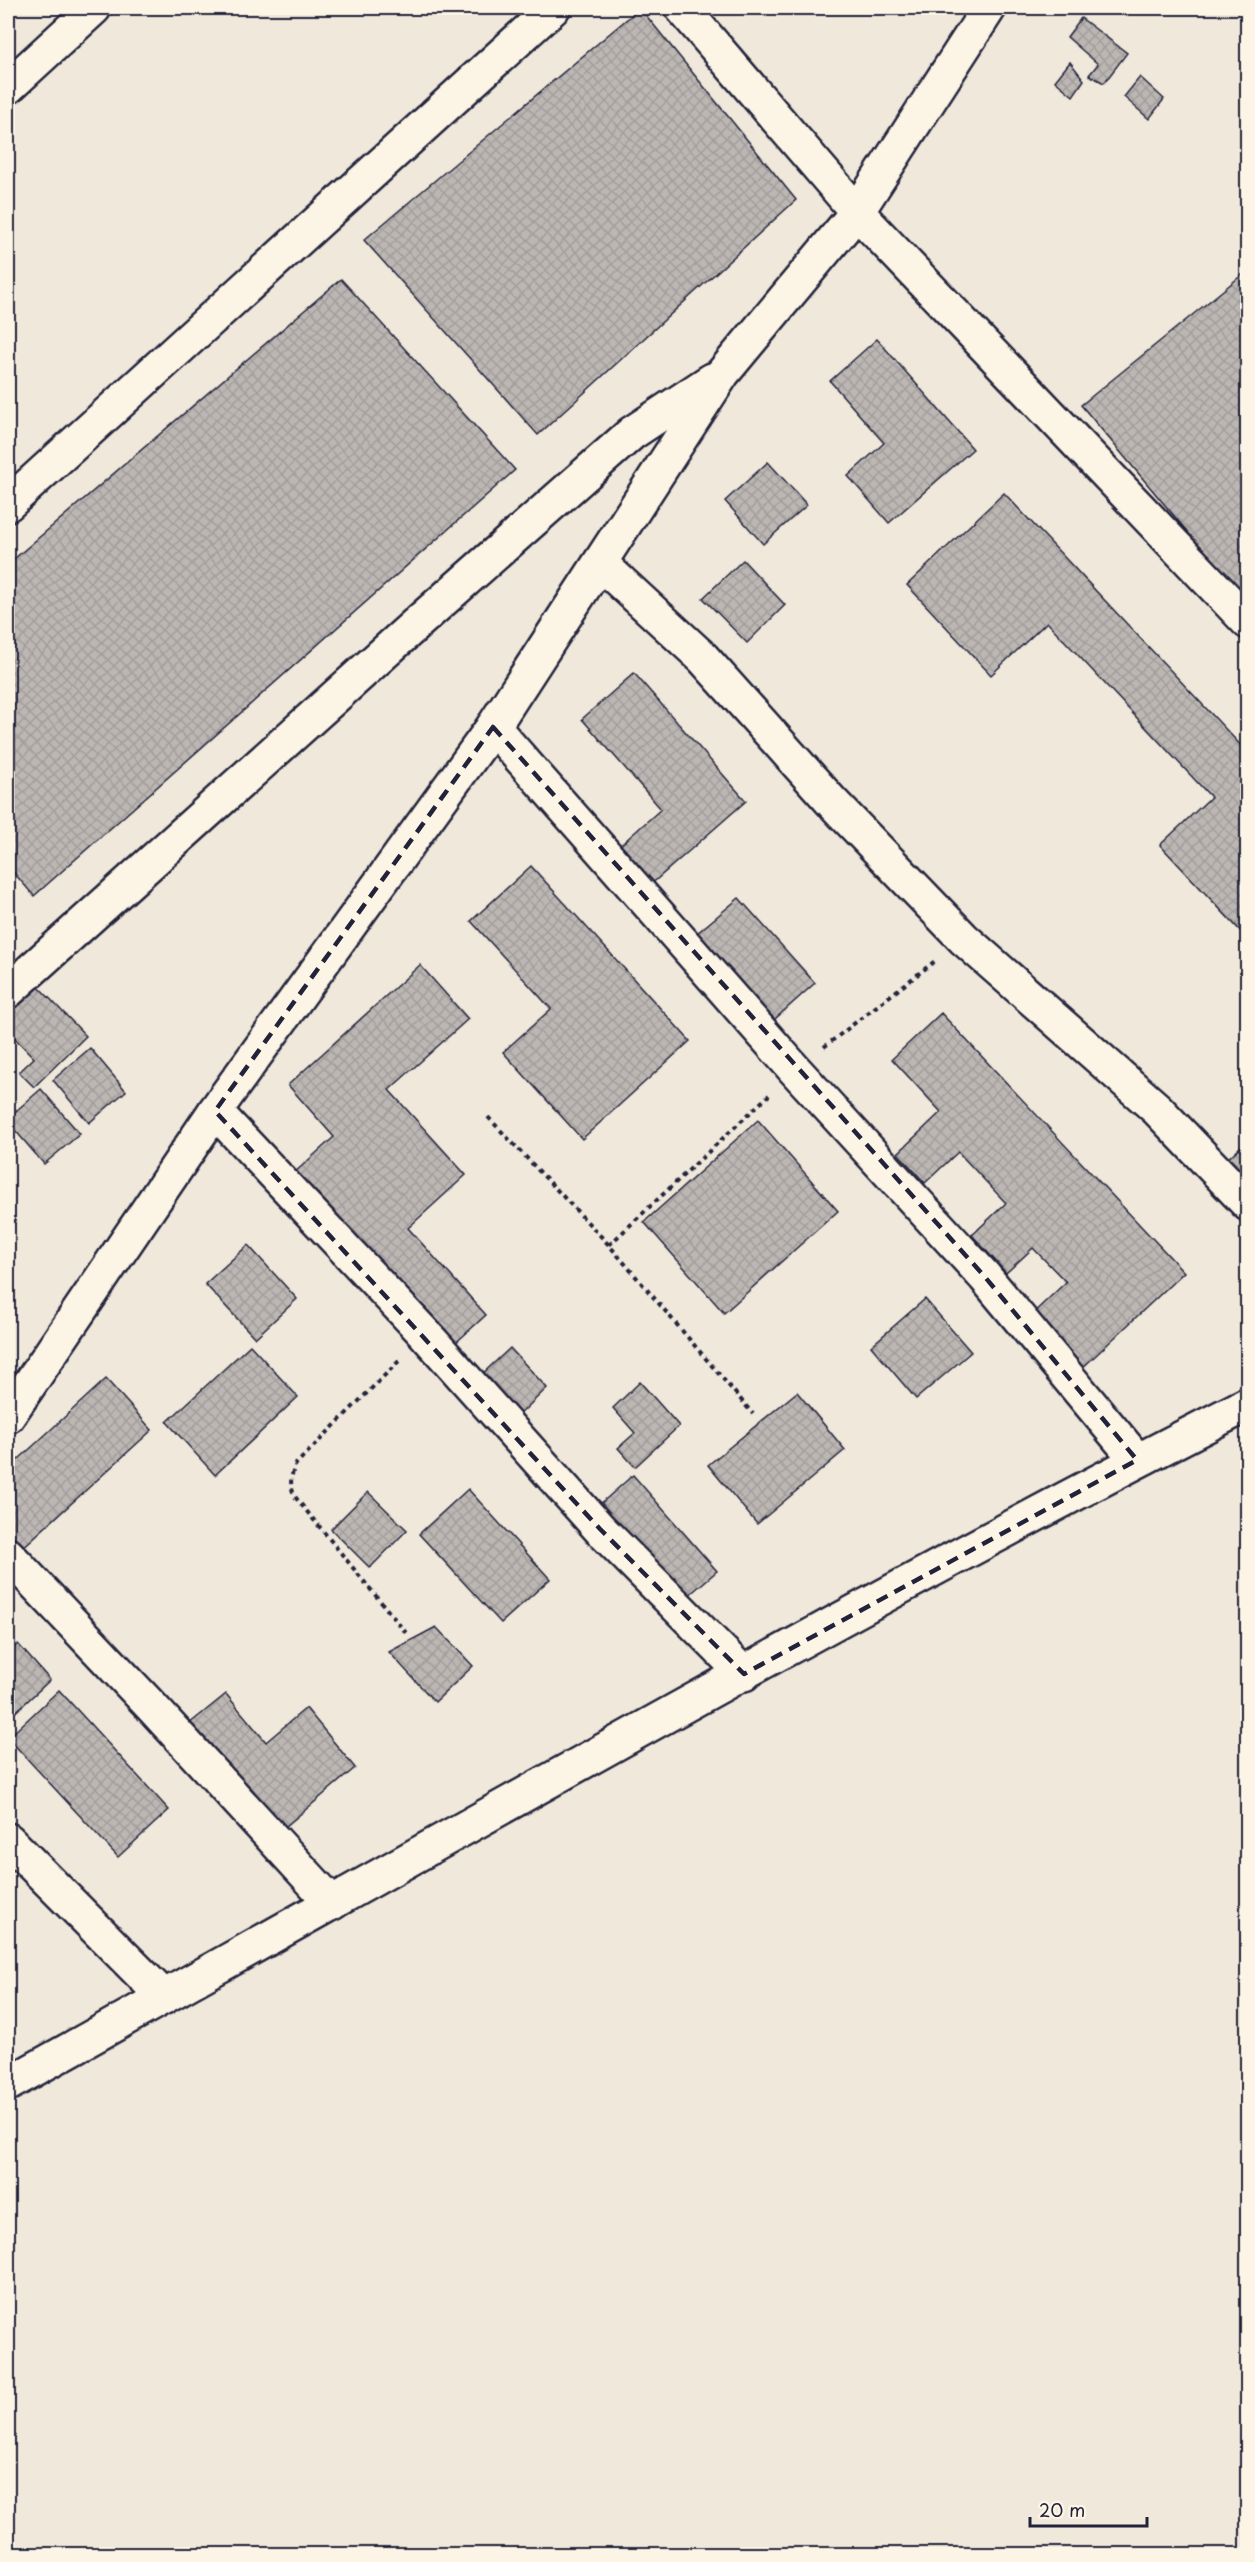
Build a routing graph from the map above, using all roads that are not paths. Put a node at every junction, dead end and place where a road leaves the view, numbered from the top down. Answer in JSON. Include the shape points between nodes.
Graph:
{"nodes":[{"id":1,"x":94,"y":8,"type":"edge"},
{"id":2,"x":553,"y":8,"type":"edge"},
{"id":3,"x":682,"y":8,"type":"edge"},
{"id":4,"x":988,"y":8,"type":"edge"},
{"id":5,"x":8,"y":87,"type":"edge"},
{"id":6,"x":857,"y":212,"type":"junction"},
{"id":7,"x":723,"y":373,"type":"junction"},
{"id":8,"x":8,"y":504,"type":"edge"},
{"id":9,"x":600,"y":563,"type":"junction"},
{"id":10,"x":1248,"y":622,"type":"edge"},
{"id":11,"x":493,"y":727,"type":"junction"},
{"id":12,"x":8,"y":991,"type":"edge"},
{"id":13,"x":215,"y":1111,"type":"junction"},
{"id":14,"x":1248,"y":1204,"type":"edge"},
{"id":15,"x":1248,"y":1404,"type":"edge"},
{"id":16,"x":8,"y":1416,"type":"edge"},
{"id":17,"x":1137,"y":1460,"type":"junction"},
{"id":18,"x":8,"y":1555,"type":"edge"},
{"id":19,"x":744,"y":1674,"type":"junction"},
{"id":20,"x":8,"y":1840,"type":"edge"},
{"id":21,"x":332,"y":1903,"type":"junction"},
{"id":22,"x":164,"y":1997,"type":"junction"},
{"id":23,"x":8,"y":2084,"type":"edge"}],
"edges":[{"from":1,"to":5,"type":"street"},
{"from":2,"to":8,"type":"street"},
{"from":3,"to":6,"type":"street"},
{"from":4,"to":6,"type":"street"},
{"from":6,"to":7,"type":"street"},
{"from":6,"to":10,"type":"street"},
{"from":7,"to":9,"type":"street"},
{"from":7,"to":12,"type":"street","via":[[632,434]]},
{"from":9,"to":11,"type":"street"},
{"from":9,"to":14,"type":"street","via":[[703,658],[831,801],[964,939],[1157,1109]]},
{"from":11,"to":13,"type":"street"},
{"from":11,"to":17,"type":"street","via":[[795,1070],[985,1277]]},
{"from":13,"to":16,"type":"street"},
{"from":13,"to":19,"type":"street","via":[[426,1335],[600,1529]]},
{"from":15,"to":17,"type":"street"},
{"from":17,"to":19,"type":"street"},
{"from":18,"to":21,"type":"street"},
{"from":19,"to":21,"type":"street"},
{"from":20,"to":22,"type":"street"},
{"from":21,"to":22,"type":"street"},
{"from":22,"to":23,"type":"street"}]}
